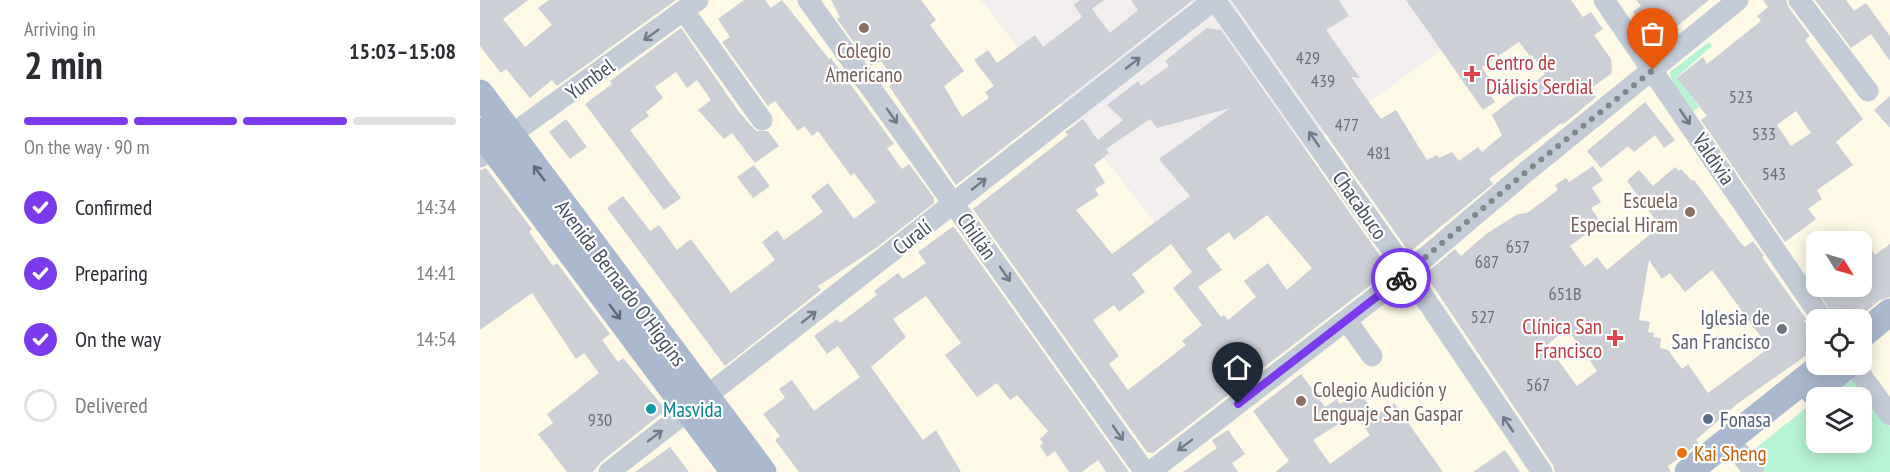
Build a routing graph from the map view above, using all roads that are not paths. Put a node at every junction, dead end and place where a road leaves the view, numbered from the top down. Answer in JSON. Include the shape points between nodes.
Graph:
{"nodes":[{"id":1,"x":808,"y":0,"type":"edge"},
{"id":2,"x":1214,"y":0,"type":"edge"},
{"id":3,"x":1604,"y":0,"type":"edge"},
{"id":4,"x":1738,"y":0,"type":"edge"},
{"id":5,"x":1799,"y":0,"type":"edge"},
{"id":6,"x":691,"y":5,"type":"edge"},
{"id":7,"x":1653,"y":70,"type":"junction"},
{"id":8,"x":1868,"y":91,"type":"dead end"},
{"id":9,"x":480,"y":93,"type":"edge"},
{"id":10,"x":762,"y":120,"type":"dead end"},
{"id":11,"x":491,"y":143,"type":"edge"},
{"id":12,"x":954,"y":203,"type":"junction"},
{"id":13,"x":1407,"y":273,"type":"junction"},
{"id":14,"x":1816,"y":309,"type":"edge"},
{"id":15,"x":1890,"y":312,"type":"edge"},
{"id":16,"x":1347,"y":321,"type":"junction"},
{"id":17,"x":1872,"y":327,"type":"edge"},
{"id":18,"x":1890,"y":333,"type":"edge"},
{"id":19,"x":1872,"y":347,"type":"edge"},
{"id":20,"x":1372,"y":356,"type":"dead end"},
{"id":21,"x":1810,"y":375,"type":"edge"},
{"id":22,"x":1839,"y":375,"type":"edge"},
{"id":23,"x":1859,"y":375,"type":"edge"},
{"id":24,"x":697,"y":404,"type":"junction"},
{"id":25,"x":1890,"y":415,"type":"edge"},
{"id":26,"x":1747,"y":462,"type":"edge"},
{"id":27,"x":609,"y":472,"type":"edge"},
{"id":28,"x":735,"y":472,"type":"edge"},
{"id":29,"x":763,"y":472,"type":"edge"},
{"id":30,"x":1144,"y":472,"type":"edge"},
{"id":31,"x":1150,"y":472,"type":"edge"},
{"id":32,"x":1542,"y":472,"type":"edge"},
{"id":33,"x":1688,"y":472,"type":"edge"},
{"id":34,"x":1715,"y":472,"type":"edge"}],
"edges":[{"from":1,"to":12,"type":"street","name":"Chillán","one_way":true},
{"from":12,"to":2,"type":"street","name":"Curalí","one_way":true},
{"from":13,"to":2,"type":"street","name":"Chacabuco","one_way":true},
{"from":3,"to":7,"type":"street","name":"Valdivia"},
{"from":4,"to":7,"type":"street"},
{"from":5,"to":8,"type":"street"},
{"from":6,"to":10,"type":"street"},
{"from":6,"to":11,"type":"street","name":"Yumbel","one_way":true},
{"from":7,"to":13,"type":"street"},
{"from":7,"to":14,"type":"street","name":"Valdivia","one_way":true,"via":[[1787,260]]},
{"from":9,"to":11,"type":"main road","name":"Avenida Bernardo O'Higgins"},
{"from":11,"to":24,"type":"main road","name":"Avenida Bernardo O'Higgins"},
{"from":24,"to":12,"type":"street","name":"Curalí","one_way":true},
{"from":12,"to":30,"type":"street","name":"Chillán","one_way":true},
{"from":13,"to":16,"type":"street"},
{"from":32,"to":13,"type":"street","name":"Chacabuco","one_way":true},
{"from":15,"to":17,"type":"main road"},
{"from":16,"to":20,"type":"street"},
{"from":16,"to":31,"type":"street","one_way":true},
{"from":18,"to":19,"type":"main road"},
{"from":21,"to":33,"type":"main road"},
{"from":22,"to":26,"type":"main road"},
{"from":23,"to":25,"type":"street"},
{"from":27,"to":24,"type":"street","name":"Curalí","one_way":true},
{"from":24,"to":28,"type":"main road","name":"Avenida Bernardo O'Higgins"},
{"from":24,"to":29,"type":"main road","name":"Avenida Bernardo O'Higgins"},
{"from":26,"to":34,"type":"main road"}]}
